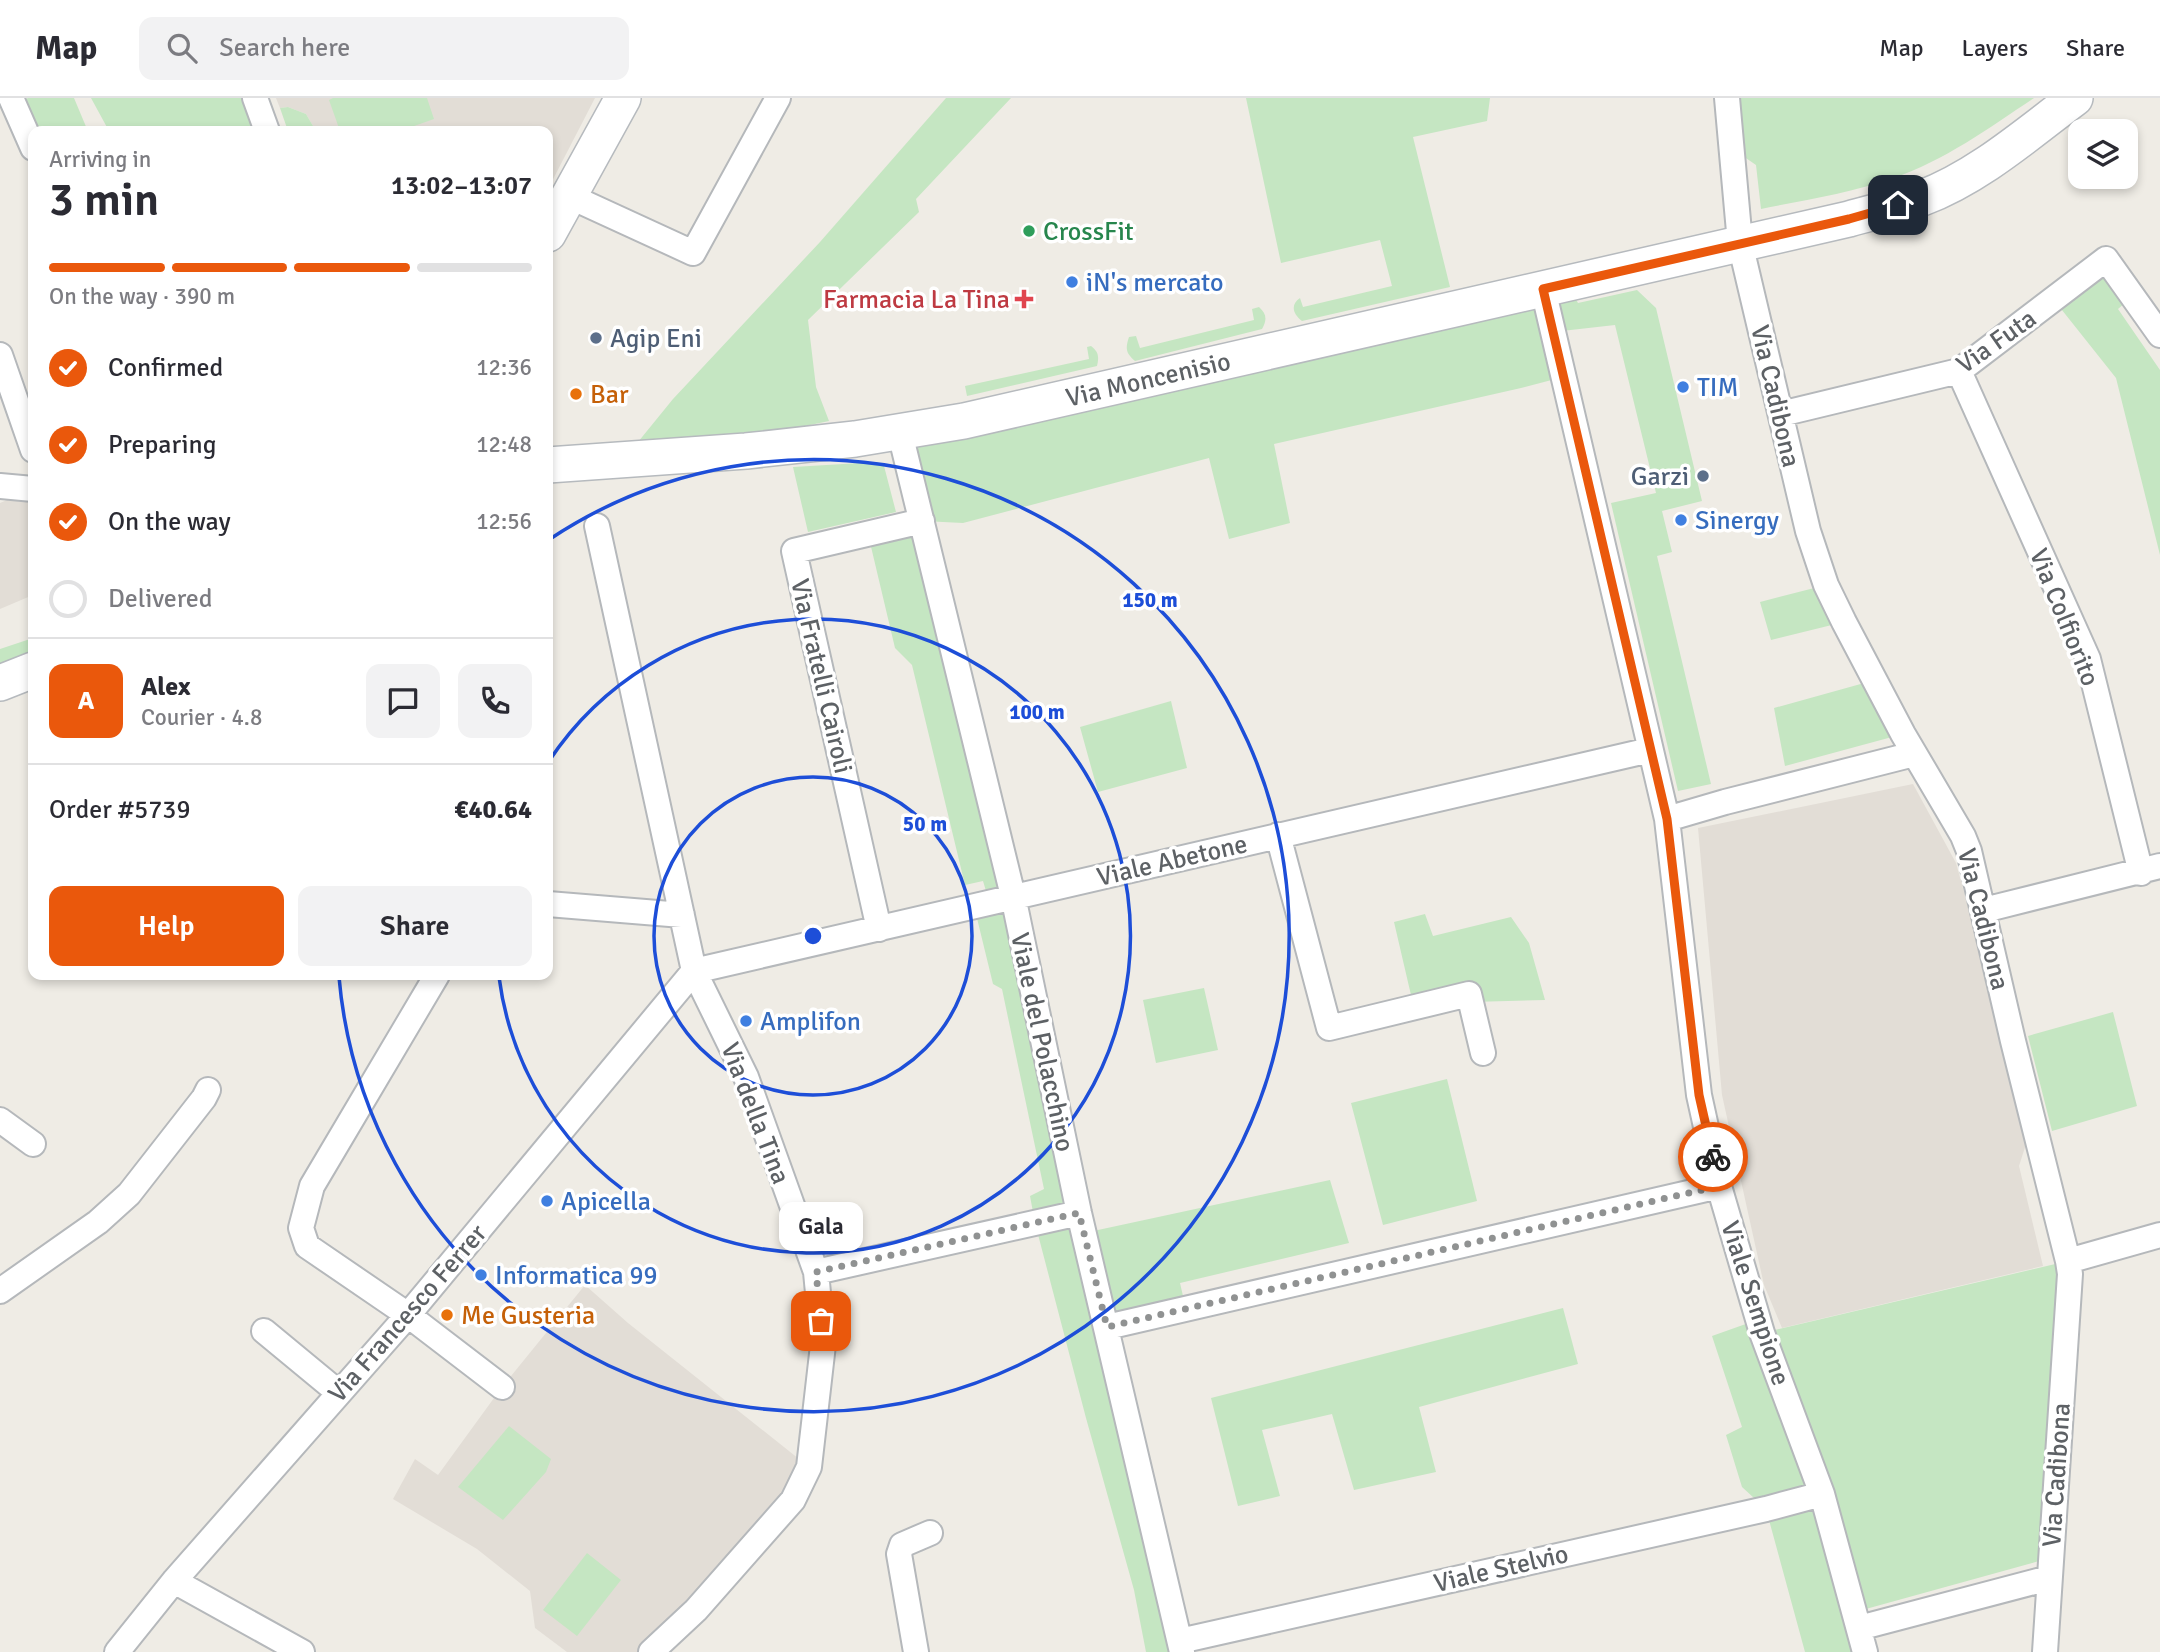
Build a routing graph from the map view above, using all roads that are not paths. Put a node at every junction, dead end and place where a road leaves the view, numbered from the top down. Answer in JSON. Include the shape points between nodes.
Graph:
{"nodes":[{"id":1,"x":11,"y":98,"type":"edge"},
{"id":2,"x":256,"y":98,"type":"edge"},
{"id":3,"x":623,"y":98,"type":"edge"},
{"id":4,"x":778,"y":98,"type":"edge"},
{"id":5,"x":1727,"y":98,"type":"edge"},
{"id":6,"x":2075,"y":98,"type":"edge"},
{"id":7,"x":265,"y":126,"type":"edge"},
{"id":8,"x":28,"y":137,"type":"edge"},
{"id":9,"x":569,"y":196,"type":"junction"},
{"id":10,"x":553,"y":225,"type":"edge"},
{"id":11,"x":1740,"y":243,"type":"junction"},
{"id":12,"x":1543,"y":289,"type":"junction"},
{"id":13,"x":2160,"y":335,"type":"edge"},
{"id":14,"x":0,"y":355,"type":"edge"},
{"id":15,"x":1959,"y":371,"type":"junction"},
{"id":16,"x":1781,"y":414,"type":"junction"},
{"id":17,"x":900,"y":433,"type":"junction"},
{"id":18,"x":28,"y":436,"type":"edge"},
{"id":19,"x":553,"y":465,"type":"edge"},
{"id":20,"x":0,"y":486,"type":"edge"},
{"id":21,"x":28,"y":489,"type":"edge"},
{"id":22,"x":922,"y":522,"type":"junction"},
{"id":23,"x":597,"y":526,"type":"dead end"},
{"id":24,"x":1650,"y":750,"type":"junction"},
{"id":25,"x":1914,"y":754,"type":"junction"},
{"id":26,"x":1667,"y":819,"type":"junction"},
{"id":27,"x":1278,"y":835,"type":"junction"},
{"id":28,"x":2151,"y":869,"type":"edge"},
{"id":29,"x":1013,"y":896,"type":"junction"},
{"id":30,"x":553,"y":904,"type":"edge"},
{"id":31,"x":1984,"y":910,"type":"junction"},
{"id":32,"x":682,"y":915,"type":"junction"},
{"id":33,"x":878,"y":929,"type":"junction"},
{"id":34,"x":694,"y":971,"type":"junction"},
{"id":35,"x":434,"y":980,"type":"edge"},
{"id":36,"x":1483,"y":1053,"type":"dead end"},
{"id":37,"x":208,"y":1090,"type":"dead end"},
{"id":38,"x":0,"y":1120,"type":"edge"},
{"id":39,"x":33,"y":1144,"type":"dead end"},
{"id":40,"x":1719,"y":1186,"type":"junction"},
{"id":41,"x":1079,"y":1213,"type":"junction"},
{"id":42,"x":2160,"y":1235,"type":"edge"},
{"id":43,"x":2068,"y":1261,"type":"junction"},
{"id":44,"x":816,"y":1272,"type":"junction"},
{"id":45,"x":0,"y":1291,"type":"edge"},
{"id":46,"x":408,"y":1315,"type":"junction"},
{"id":47,"x":1107,"y":1327,"type":"junction"},
{"id":48,"x":264,"y":1332,"type":"dead end"},
{"id":49,"x":502,"y":1387,"type":"dead end"},
{"id":50,"x":338,"y":1393,"type":"junction"},
{"id":51,"x":1822,"y":1494,"type":"junction"},
{"id":52,"x":930,"y":1533,"type":"dead end"},
{"id":53,"x":2049,"y":1578,"type":"junction"},
{"id":54,"x":174,"y":1581,"type":"junction"},
{"id":55,"x":1860,"y":1628,"type":"junction"},
{"id":56,"x":1181,"y":1646,"type":"edge"},
{"id":57,"x":117,"y":1652,"type":"edge"},
{"id":58,"x":302,"y":1652,"type":"edge"},
{"id":59,"x":651,"y":1652,"type":"edge"},
{"id":60,"x":916,"y":1652,"type":"edge"},
{"id":61,"x":1865,"y":1652,"type":"edge"},
{"id":62,"x":2045,"y":1652,"type":"edge"}],
"edges":[{"from":1,"to":8,"type":"street"},
{"from":2,"to":7,"type":"street"},
{"from":3,"to":9,"type":"main road"},
{"from":4,"to":9,"type":"street","via":[[693,253]]},
{"from":5,"to":11,"type":"street","name":"Via Cadibona"},
{"from":6,"to":11,"type":"main road","name":"Via Moncenisio","via":[[2016,143],[1923,198]]},
{"from":9,"to":10,"type":"main road"},
{"from":11,"to":12,"type":"main road","name":"Via Moncenisio"},
{"from":11,"to":16,"type":"street","name":"Via Cadibona"},
{"from":12,"to":17,"type":"main road","name":"Via Moncenisio"},
{"from":12,"to":24,"type":"street","name":"Viale Sempione"},
{"from":13,"to":15,"type":"street","name":"Via Futa","via":[[2106,259]]},
{"from":14,"to":18,"type":"street"},
{"from":15,"to":16,"type":"street","name":"Via Futa"},
{"from":15,"to":28,"type":"street","name":"Via Colfiorito","via":[[2088,659]]},
{"from":16,"to":25,"type":"street","name":"Via Cadibona","via":[[1808,531],[1826,585]]},
{"from":17,"to":19,"type":"main road","name":"Via Moncenisio","via":[[747,452]]},
{"from":17,"to":22,"type":"street","name":"Viale del Polacchino"},
{"from":20,"to":21,"type":"street"},
{"from":22,"to":29,"type":"street","name":"Viale del Polacchino"},
{"from":22,"to":33,"type":"street","name":"Via Fratelli Cairoli","via":[[793,551]]},
{"from":23,"to":32,"type":"street","name":"Via della Tina"},
{"from":24,"to":26,"type":"street","name":"Viale Sempione"},
{"from":24,"to":27,"type":"street","name":"Viale Abetone"},
{"from":25,"to":26,"type":"street"},
{"from":25,"to":31,"type":"street","name":"Via Cadibona","via":[[1963,836]]},
{"from":26,"to":40,"type":"street","name":"Viale Sempione","via":[[1699,1095]]},
{"from":27,"to":29,"type":"street","name":"Viale Abetone"},
{"from":27,"to":36,"type":"street","via":[[1329,1028],[1469,994]]},
{"from":28,"to":31,"type":"street"},
{"from":29,"to":33,"type":"street","name":"Viale Abetone"},
{"from":29,"to":41,"type":"street","name":"Viale del Polacchino"},
{"from":30,"to":32,"type":"street"},
{"from":31,"to":43,"type":"street","name":"Via Cadibona"},
{"from":32,"to":34,"type":"street","name":"Via della Tina"},
{"from":33,"to":34,"type":"street","name":"Viale Abetone"},
{"from":34,"to":44,"type":"street","name":"Via della Tina","via":[[746,1077]]},
{"from":34,"to":46,"type":"street","name":"Via Francesco Ferrer"},
{"from":35,"to":46,"type":"street","via":[[312,1186],[301,1228],[307,1246]]},
{"from":37,"to":45,"type":"street","via":[[130,1194]]},
{"from":38,"to":39,"type":"street"},
{"from":40,"to":47,"type":"street"},
{"from":40,"to":51,"type":"street","name":"Viale Sempione","via":[[1762,1333]]},
{"from":41,"to":44,"type":"street"},
{"from":41,"to":47,"type":"street","name":"Viale del Polacchino"},
{"from":42,"to":43,"type":"street"},
{"from":43,"to":53,"type":"street","name":"Via Cadibona"},
{"from":44,"to":59,"type":"street","name":"Via della Tina","via":[[823,1345],[808,1467],[793,1500],[696,1610]]},
{"from":46,"to":49,"type":"street"},
{"from":46,"to":50,"type":"street","name":"Via Francesco Ferrer"},
{"from":47,"to":56,"type":"street","name":"Viale del Polacchino"},
{"from":48,"to":50,"type":"street"},
{"from":50,"to":54,"type":"street","name":"Via Francesco Ferrer"},
{"from":51,"to":55,"type":"street","name":"Viale Sempione"},
{"from":51,"to":56,"type":"street","name":"Viale Stelvio"},
{"from":52,"to":60,"type":"street","via":[[902,1545],[899,1554]]},
{"from":53,"to":55,"type":"street"},
{"from":53,"to":62,"type":"street","name":"Via Cadibona"},
{"from":54,"to":57,"type":"street","name":"Via Francesco Ferrer"},
{"from":54,"to":58,"type":"street"},
{"from":55,"to":61,"type":"street","name":"Viale Sempione"}]}
